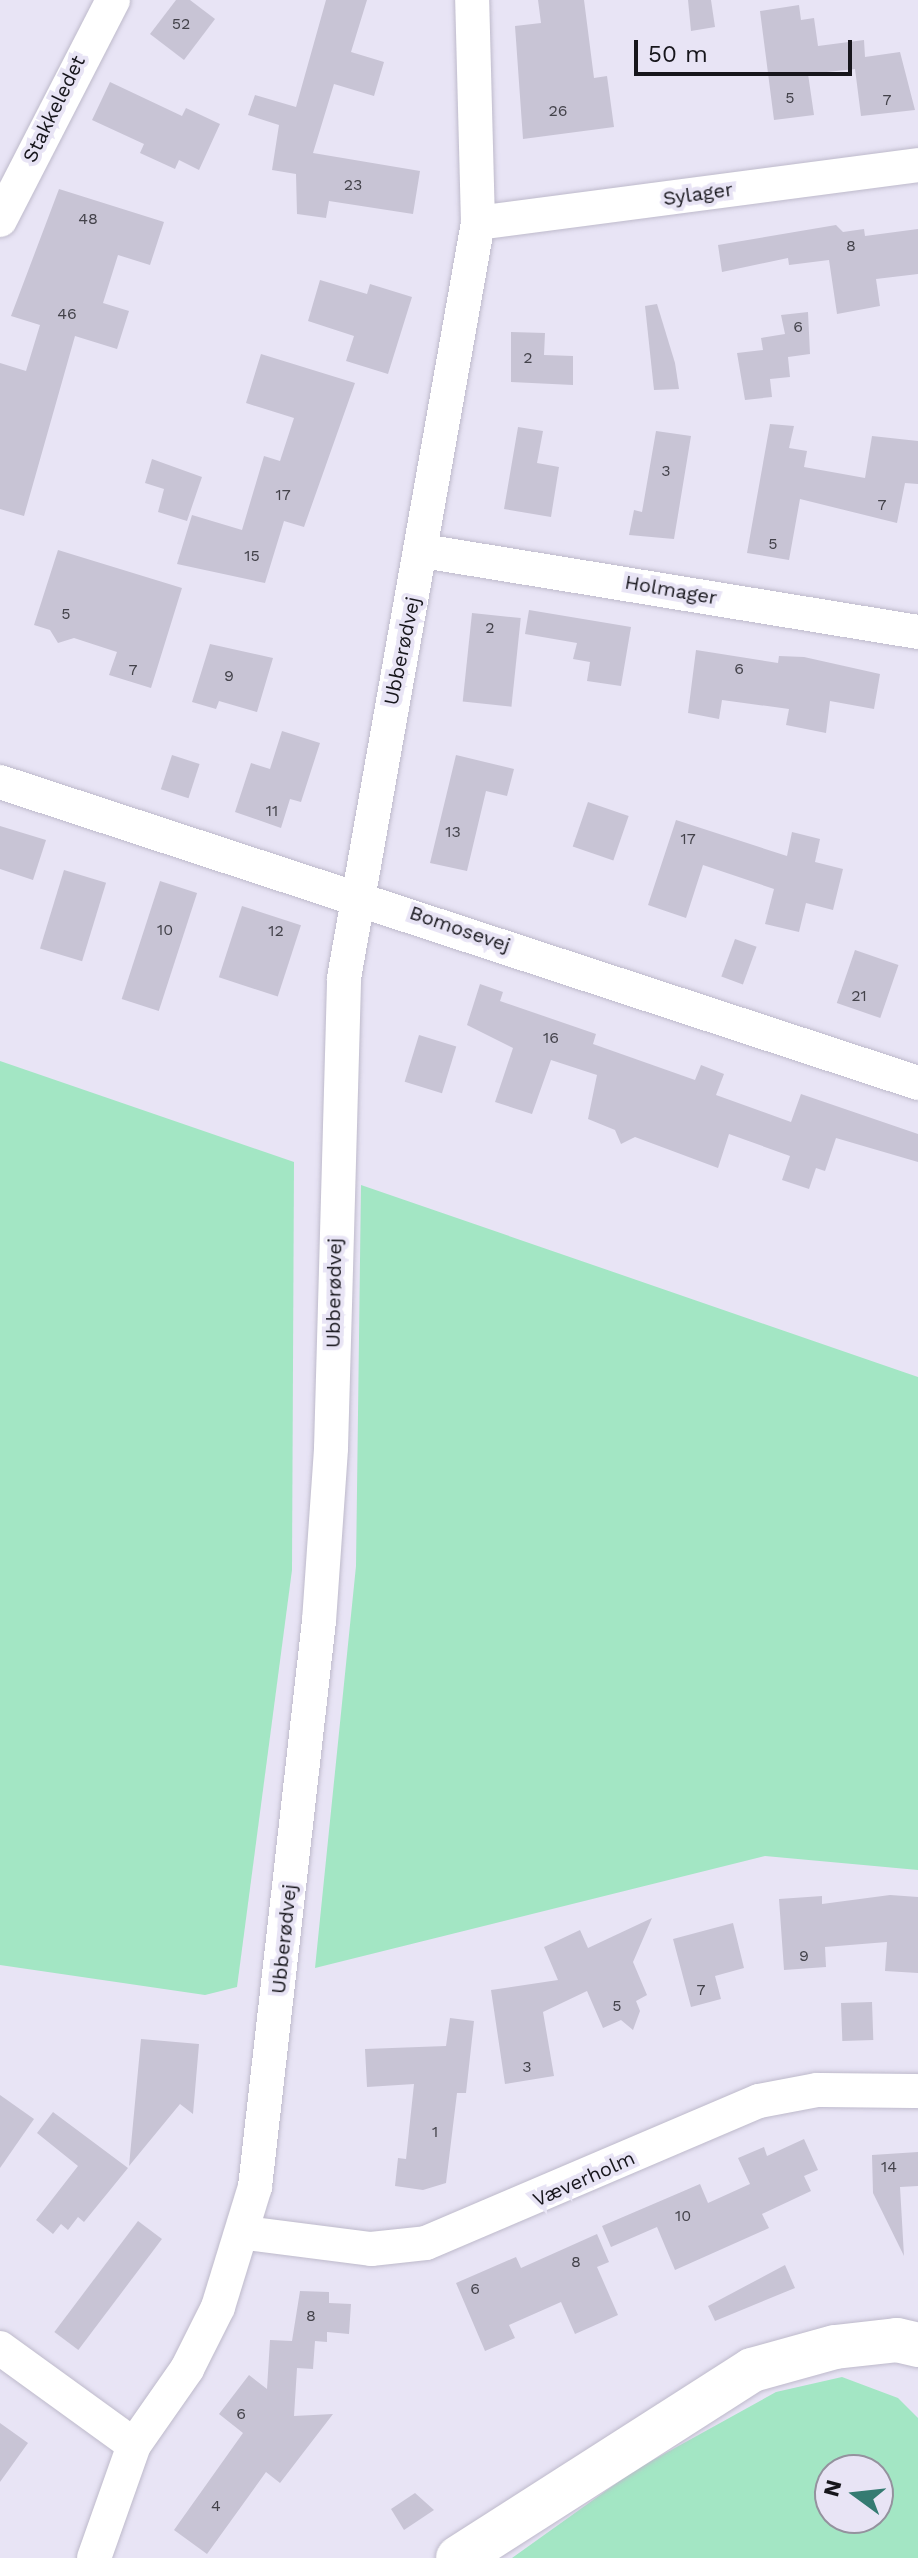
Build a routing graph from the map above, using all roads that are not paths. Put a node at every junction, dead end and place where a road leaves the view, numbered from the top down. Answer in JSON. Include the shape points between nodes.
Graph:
{"nodes":[{"id":1,"x":113,"y":0,"type":"edge"},
{"id":2,"x":472,"y":0,"type":"edge"},
{"id":3,"x":918,"y":165,"type":"edge"},
{"id":4,"x":0,"y":220,"type":"edge"},
{"id":5,"x":478,"y":223,"type":"junction"},
{"id":6,"x":423,"y":551,"type":"junction"},
{"id":7,"x":918,"y":632,"type":"edge"},
{"id":8,"x":0,"y":782,"type":"edge"},
{"id":9,"x":356,"y":894,"type":"junction"},
{"id":10,"x":918,"y":1083,"type":"edge"},
{"id":11,"x":918,"y":2091,"type":"edge"},
{"id":12,"x":246,"y":2233,"type":"junction"},
{"id":13,"x":918,"y":2345,"type":"edge"},
{"id":14,"x":835,"y":2347,"type":"junction"},
{"id":15,"x":0,"y":2348,"type":"edge"},
{"id":16,"x":918,"y":2370,"type":"edge"},
{"id":17,"x":134,"y":2445,"type":"junction"},
{"id":18,"x":94,"y":2558,"type":"edge"},
{"id":19,"x":458,"y":2558,"type":"edge"}],
"edges":[{"from":1,"to":4,"type":"street","name":"Stakkeledet"},
{"from":2,"to":5,"type":"street","name":"Ubberødvej"},
{"from":3,"to":5,"type":"street","name":"Sylager"},
{"from":5,"to":6,"type":"street","name":"Ubberødvej"},
{"from":6,"to":7,"type":"street","name":"Holmager"},
{"from":6,"to":9,"type":"street","name":"Ubberødvej"},
{"from":8,"to":9,"type":"street","name":"Bomosevej"},
{"from":9,"to":10,"type":"street","name":"Bomosevej"},
{"from":9,"to":12,"type":"street","name":"Ubberødvej","via":[[337,1064],[331,1448],[319,1621]]},
{"from":11,"to":12,"type":"street","name":"Væverholm","via":[[817,2090],[759,2101],[426,2243],[371,2249]]},
{"from":12,"to":17,"type":"street","name":"Ubberødvej","via":[[187,2369]]},
{"from":13,"to":14,"type":"highway","via":[[897,2340]]},
{"from":14,"to":16,"type":"highway"},
{"from":14,"to":19,"type":"highway","via":[[752,2370]]},
{"from":15,"to":17,"type":"street"},
{"from":17,"to":18,"type":"street","name":"Ubberødvej"}]}
